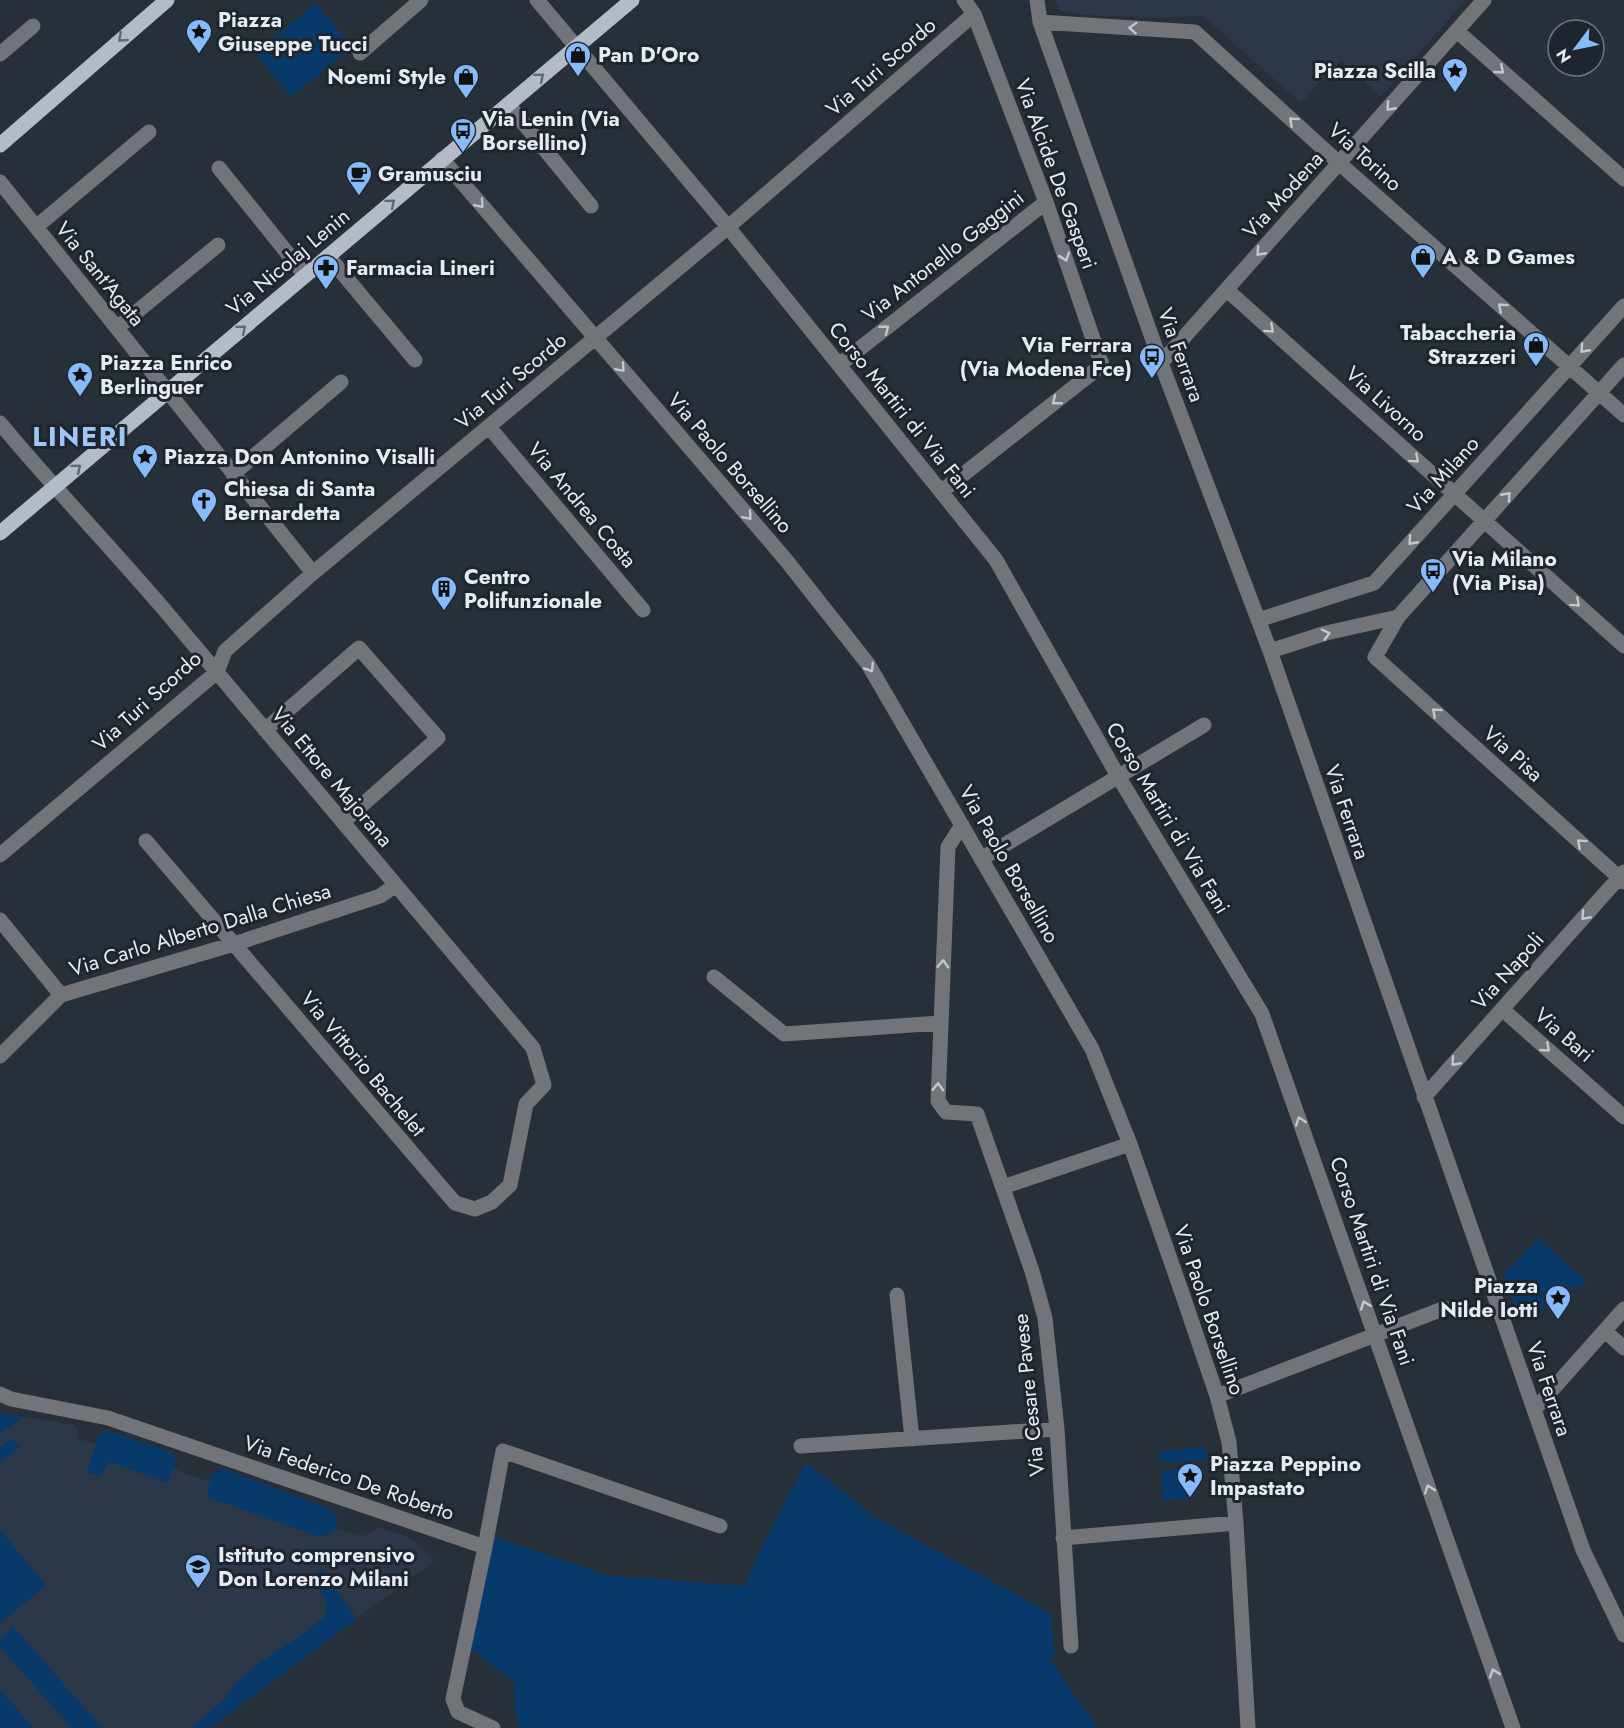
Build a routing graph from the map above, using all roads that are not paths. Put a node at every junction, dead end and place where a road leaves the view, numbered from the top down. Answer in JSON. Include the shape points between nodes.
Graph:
{"nodes":[{"id":1,"x":167,"y":0,"type":"edge"},
{"id":2,"x":421,"y":0,"type":"edge"},
{"id":3,"x":537,"y":0,"type":"edge"},
{"id":4,"x":632,"y":0,"type":"edge"},
{"id":5,"x":964,"y":0,"type":"edge"},
{"id":6,"x":1037,"y":0,"type":"edge"},
{"id":7,"x":1484,"y":0,"type":"edge"},
{"id":8,"x":974,"y":14,"type":"junction"},
{"id":9,"x":1040,"y":22,"type":"junction"},
{"id":10,"x":33,"y":26,"type":"dead end"},
{"id":11,"x":1457,"y":31,"type":"junction"},
{"id":12,"x":576,"y":46,"type":"junction"},
{"id":13,"x":360,"y":53,"type":"dead end"},
{"id":14,"x":0,"y":54,"type":"edge"},
{"id":15,"x":508,"y":104,"type":"junction"},
{"id":16,"x":149,"y":132,"type":"dead end"},
{"id":17,"x":0,"y":145,"type":"edge"},
{"id":18,"x":442,"y":159,"type":"junction"},
{"id":19,"x":1339,"y":163,"type":"junction"},
{"id":20,"x":219,"y":168,"type":"dead end"},
{"id":21,"x":1624,"y":179,"type":"edge"},
{"id":22,"x":0,"y":182,"type":"edge"},
{"id":23,"x":1046,"y":202,"type":"junction"},
{"id":24,"x":591,"y":206,"type":"dead end"},
{"id":25,"x":36,"y":227,"type":"junction"},
{"id":26,"x":728,"y":227,"type":"junction"},
{"id":27,"x":218,"y":245,"type":"dead end"},
{"id":28,"x":328,"y":256,"type":"junction"},
{"id":29,"x":305,"y":275,"type":"junction"},
{"id":30,"x":1227,"y":290,"type":"junction"},
{"id":31,"x":1624,"y":306,"type":"edge"},
{"id":32,"x":117,"y":328,"type":"junction"},
{"id":33,"x":595,"y":338,"type":"junction"},
{"id":34,"x":415,"y":360,"type":"dead end"},
{"id":35,"x":1161,"y":363,"type":"junction"},
{"id":36,"x":839,"y":365,"type":"junction"},
{"id":37,"x":1624,"y":365,"type":"edge"},
{"id":38,"x":1569,"y":366,"type":"junction"},
{"id":39,"x":341,"y":382,"type":"dead end"},
{"id":40,"x":167,"y":392,"type":"junction"},
{"id":41,"x":1599,"y":394,"type":"junction"},
{"id":42,"x":1624,"y":415,"type":"edge"},
{"id":43,"x":0,"y":423,"type":"edge"},
{"id":44,"x":489,"y":426,"type":"junction"},
{"id":45,"x":233,"y":474,"type":"junction"},
{"id":46,"x":55,"y":486,"type":"junction"},
{"id":47,"x":941,"y":492,"type":"junction"},
{"id":48,"x":1454,"y":494,"type":"junction"},
{"id":49,"x":1484,"y":521,"type":"junction"},
{"id":50,"x":0,"y":533,"type":"edge"},
{"id":51,"x":313,"y":573,"type":"junction"},
{"id":52,"x":643,"y":610,"type":"dead end"},
{"id":53,"x":1398,"y":617,"type":"junction"},
{"id":54,"x":1258,"y":620,"type":"junction"},
{"id":55,"x":1624,"y":646,"type":"edge"},
{"id":56,"x":1270,"y":651,"type":"junction"},
{"id":57,"x":217,"y":672,"type":"junction"},
{"id":58,"x":1204,"y":725,"type":"dead end"},
{"id":59,"x":265,"y":730,"type":"junction"},
{"id":60,"x":1118,"y":776,"type":"junction"},
{"id":61,"x":343,"y":822,"type":"junction"},
{"id":62,"x":962,"y":825,"type":"junction"},
{"id":63,"x":146,"y":841,"type":"dead end"},
{"id":64,"x":0,"y":855,"type":"edge"},
{"id":65,"x":981,"y":859,"type":"junction"},
{"id":66,"x":1622,"y":877,"type":"edge"},
{"id":67,"x":396,"y":885,"type":"junction"},
{"id":68,"x":0,"y":920,"type":"edge"},
{"id":69,"x":234,"y":944,"type":"junction"},
{"id":70,"x":714,"y":977,"type":"dead end"},
{"id":71,"x":61,"y":995,"type":"junction"},
{"id":72,"x":1502,"y":1009,"type":"junction"},
{"id":73,"x":940,"y":1023,"type":"junction"},
{"id":74,"x":0,"y":1056,"type":"edge"},
{"id":75,"x":1424,"y":1097,"type":"junction"},
{"id":76,"x":526,"y":1104,"type":"joint"},
{"id":77,"x":1624,"y":1117,"type":"edge"},
{"id":78,"x":1130,"y":1144,"type":"junction"},
{"id":79,"x":1003,"y":1187,"type":"junction"},
{"id":80,"x":897,"y":1295,"type":"dead end"},
{"id":81,"x":1445,"y":1308,"type":"dead end"},
{"id":82,"x":1624,"y":1309,"type":"edge"},
{"id":83,"x":1605,"y":1331,"type":"junction"},
{"id":84,"x":1376,"y":1335,"type":"junction"},
{"id":85,"x":1624,"y":1348,"type":"edge"},
{"id":86,"x":0,"y":1394,"type":"edge"},
{"id":87,"x":1217,"y":1396,"type":"junction"},
{"id":88,"x":1534,"y":1410,"type":"junction"},
{"id":89,"x":1057,"y":1429,"type":"junction"},
{"id":90,"x":912,"y":1439,"type":"junction"},
{"id":91,"x":801,"y":1446,"type":"dead end"},
{"id":92,"x":1236,"y":1523,"type":"junction"},
{"id":93,"x":720,"y":1526,"type":"dead end"},
{"id":94,"x":1063,"y":1538,"type":"junction"},
{"id":95,"x":485,"y":1547,"type":"junction"},
{"id":96,"x":1624,"y":1635,"type":"edge"},
{"id":97,"x":1071,"y":1646,"type":"dead end"},
{"id":98,"x":493,"y":1728,"type":"edge"},
{"id":99,"x":1248,"y":1728,"type":"edge"},
{"id":100,"x":1513,"y":1728,"type":"edge"}],
"edges":[{"from":1,"to":17,"type":"main road","one_way":true},
{"from":2,"to":13,"type":"street"},
{"from":3,"to":12,"type":"street","name":"Corso Martiri di Via Fani"},
{"from":4,"to":12,"type":"main road","name":"Via Nicolaj Lenin"},
{"from":5,"to":8,"type":"street","name":"Via Alcide De Gasperi"},
{"from":6,"to":9,"type":"street","name":"Via Ferrara"},
{"from":7,"to":11,"type":"street","name":"Via Modena"},
{"from":8,"to":23,"type":"street","name":"Via Alcide De Gasperi"},
{"from":8,"to":26,"type":"street","name":"Via Turi Scordo"},
{"from":19,"to":9,"type":"street","name":"Via Torino","one_way":true,"via":[[1195,32]]},
{"from":9,"to":35,"type":"street","name":"Via Ferrara"},
{"from":10,"to":14,"type":"street"},
{"from":11,"to":19,"type":"street","name":"Via Modena","one_way":true},
{"from":11,"to":21,"type":"street","one_way":true},
{"from":15,"to":12,"type":"main road","name":"Via Nicolaj Lenin","one_way":true},
{"from":12,"to":26,"type":"street","name":"Corso Martiri di Via Fani"},
{"from":15,"to":18,"type":"main road","name":"Via Nicolaj Lenin"},
{"from":15,"to":24,"type":"street"},
{"from":16,"to":25,"type":"street"},
{"from":28,"to":18,"type":"main road","name":"Via Nicolaj Lenin","one_way":true},
{"from":18,"to":33,"type":"street","name":"Via Paolo Borsellino","one_way":true},
{"from":19,"to":30,"type":"street","name":"Via Modena","one_way":true},
{"from":38,"to":19,"type":"street","name":"Via Torino","one_way":true},
{"from":20,"to":29,"type":"street"},
{"from":22,"to":25,"type":"street","name":"Via Sant'Agata"},
{"from":36,"to":23,"type":"street","name":"Via Antonello Gaggini","one_way":true},
{"from":23,"to":47,"type":"street","name":"Via Alcide De Gasperi","one_way":true,"via":[[1102,365]]},
{"from":25,"to":32,"type":"street","name":"Via Sant'Agata"},
{"from":26,"to":33,"type":"street","name":"Via Turi Scordo"},
{"from":26,"to":36,"type":"street","name":"Corso Martiri di Via Fani"},
{"from":27,"to":32,"type":"street"},
{"from":28,"to":29,"type":"main road","name":"Via Nicolaj Lenin"},
{"from":28,"to":34,"type":"street"},
{"from":40,"to":29,"type":"main road","name":"Via Nicolaj Lenin","one_way":true},
{"from":30,"to":35,"type":"street","name":"Via Modena"},
{"from":30,"to":48,"type":"street","name":"Via Livorno","one_way":true},
{"from":31,"to":38,"type":"street","name":"Via Milano","one_way":true},
{"from":32,"to":40,"type":"street","name":"Via Sant'Agata"},
{"from":33,"to":44,"type":"street","name":"Via Turi Scordo"},
{"from":33,"to":62,"type":"street","name":"Via Paolo Borsellino","one_way":true,"via":[[786,560],[868,664]]},
{"from":35,"to":54,"type":"street","name":"Via Ferrara"},
{"from":36,"to":47,"type":"street","name":"Corso Martiri di Via Fani"},
{"from":37,"to":41,"type":"street"},
{"from":38,"to":41,"type":"street","name":"Via Torino"},
{"from":38,"to":48,"type":"street","name":"Via Milano"},
{"from":39,"to":45,"type":"street"},
{"from":40,"to":45,"type":"street","name":"Via Sant'Agata"},
{"from":46,"to":40,"type":"main road","name":"Via Nicolaj Lenin","one_way":true},
{"from":41,"to":42,"type":"street","name":"Via Torino"},
{"from":49,"to":41,"type":"street","one_way":true},
{"from":43,"to":46,"type":"street","name":"Via Ettore Majorana"},
{"from":44,"to":51,"type":"street","name":"Via Turi Scordo"},
{"from":44,"to":52,"type":"street","name":"Via Andrea Costa"},
{"from":45,"to":51,"type":"street","name":"Via Sant'Agata"},
{"from":46,"to":50,"type":"main road","name":"Via Nicolaj Lenin"},
{"from":46,"to":57,"type":"street","name":"Via Ettore Majorana"},
{"from":47,"to":60,"type":"street","name":"Corso Martiri di Via Fani","via":[[996,560]]},
{"from":48,"to":49,"type":"street","name":"Via Livorno"},
{"from":48,"to":54,"type":"street","name":"Via Milano","one_way":true,"via":[[1374,583]]},
{"from":49,"to":53,"type":"street"},
{"from":49,"to":55,"type":"street","name":"Via Livorno","one_way":true},
{"from":51,"to":57,"type":"street","name":"Via Turi Scordo","via":[[225,651]]},
{"from":56,"to":53,"type":"street","one_way":true,"via":[[1326,633]]},
{"from":66,"to":53,"type":"street","name":"Via Pisa","one_way":true,"via":[[1375,657]]},
{"from":54,"to":56,"type":"street","name":"Via Ferrara"},
{"from":56,"to":75,"type":"street","name":"Via Ferrara"},
{"from":57,"to":59,"type":"street","name":"Via Ettore Majorana"},
{"from":57,"to":64,"type":"street","name":"Via Turi Scordo"},
{"from":58,"to":60,"type":"street"},
{"from":59,"to":61,"type":"street","name":"Via Ettore Majorana"},
{"from":59,"to":61,"type":"street","via":[[359,648],[438,738]]},
{"from":60,"to":65,"type":"street"},
{"from":84,"to":60,"type":"street","name":"Corso Martiri di Via Fani","one_way":true,"via":[[1262,1014]]},
{"from":61,"to":67,"type":"street","name":"Via Ettore Majorana"},
{"from":62,"to":65,"type":"street","name":"Via Paolo Borsellino"},
{"from":73,"to":62,"type":"street","one_way":true,"via":[[948,847]]},
{"from":63,"to":69,"type":"street","name":"Via Vittorio Bachelet"},
{"from":65,"to":78,"type":"street","name":"Via Paolo Borsellino","via":[[1092,1049]]},
{"from":66,"to":72,"type":"street","name":"Via Napoli","one_way":true},
{"from":67,"to":69,"type":"street","name":"Via Carlo Alberto Dalla Chiesa","via":[[380,896]]},
{"from":67,"to":76,"type":"street","name":"Via Ettore Majorana","via":[[533,1048],[543,1084]]},
{"from":68,"to":71,"type":"street"},
{"from":69,"to":71,"type":"street","name":"Via Carlo Alberto Dalla Chiesa"},
{"from":69,"to":76,"type":"street","name":"Via Vittorio Bachelet","via":[[455,1203],[476,1209],[492,1202],[510,1185]]},
{"from":70,"to":73,"type":"street","via":[[784,1034]]},
{"from":71,"to":74,"type":"street","name":"Via Carlo Alberto Dalla Chiesa"},
{"from":72,"to":75,"type":"street","name":"Via Napoli","one_way":true},
{"from":72,"to":77,"type":"street","name":"Via Bari","one_way":true},
{"from":79,"to":73,"type":"street","name":"Via Cesare Pavese","one_way":true,"via":[[977,1114],[946,1112],[938,1101]]},
{"from":75,"to":88,"type":"street","name":"Via Ferrara"},
{"from":78,"to":79,"type":"street"},
{"from":78,"to":87,"type":"street","name":"Via Paolo Borsellino"},
{"from":79,"to":89,"type":"street","name":"Via Cesare Pavese","via":[[1045,1318]]},
{"from":80,"to":90,"type":"street"},
{"from":81,"to":84,"type":"street"},
{"from":82,"to":83,"type":"street"},
{"from":83,"to":85,"type":"street"},
{"from":83,"to":88,"type":"street"},
{"from":84,"to":87,"type":"street"},
{"from":100,"to":84,"type":"street","name":"Corso Martiri di Via Fani","one_way":true},
{"from":86,"to":95,"type":"street","name":"Via Federico De Roberto","via":[[108,1418]]},
{"from":87,"to":92,"type":"street","name":"Via Paolo Borsellino","via":[[1229,1442]]},
{"from":88,"to":96,"type":"street","name":"Via Ferrara","via":[[1583,1550]]},
{"from":89,"to":90,"type":"street"},
{"from":89,"to":94,"type":"street","name":"Via Cesare Pavese"},
{"from":90,"to":91,"type":"street"},
{"from":92,"to":94,"type":"street"},
{"from":92,"to":99,"type":"street","name":"Via Paolo Borsellino"},
{"from":93,"to":95,"type":"street","via":[[503,1451]]},
{"from":94,"to":97,"type":"street","name":"Via Cesare Pavese"},
{"from":95,"to":98,"type":"street","via":[[453,1699],[458,1712]]}]}
